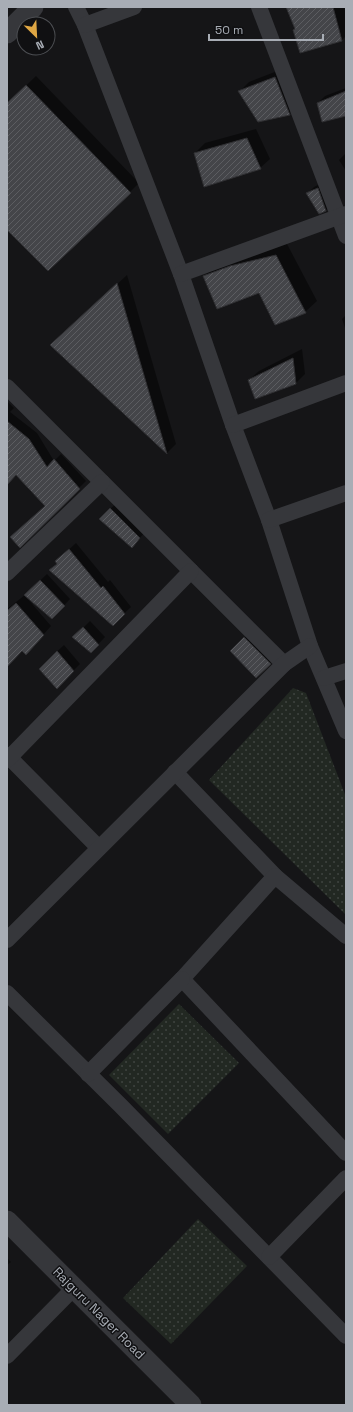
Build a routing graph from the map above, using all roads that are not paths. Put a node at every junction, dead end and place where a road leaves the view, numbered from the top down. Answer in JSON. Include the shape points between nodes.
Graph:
{"nodes":[{"id":1,"x":33,"y":7,"type":"edge"},
{"id":2,"x":76,"y":7,"type":"edge"},
{"id":3,"x":134,"y":7,"type":"edge"},
{"id":4,"x":259,"y":7,"type":"edge"},
{"id":5,"x":85,"y":25,"type":"junction"},
{"id":6,"x":7,"y":33,"type":"edge"},
{"id":7,"x":342,"y":216,"type":"edge"},
{"id":8,"x":346,"y":236,"type":"edge"},
{"id":9,"x":181,"y":274,"type":"junction"},
{"id":10,"x":346,"y":383,"type":"edge"},
{"id":11,"x":7,"y":387,"type":"edge"},
{"id":12,"x":233,"y":424,"type":"junction"},
{"id":13,"x":102,"y":482,"type":"junction"},
{"id":14,"x":346,"y":493,"type":"edge"},
{"id":15,"x":270,"y":520,"type":"junction"},
{"id":16,"x":191,"y":570,"type":"junction"},
{"id":17,"x":7,"y":573,"type":"edge"},
{"id":18,"x":310,"y":646,"type":"junction"},
{"id":19,"x":284,"y":664,"type":"junction"},
{"id":20,"x":346,"y":671,"type":"edge"},
{"id":21,"x":324,"y":678,"type":"junction"},
{"id":22,"x":346,"y":731,"type":"edge"},
{"id":23,"x":8,"y":757,"type":"edge"},
{"id":24,"x":175,"y":772,"type":"junction"},
{"id":25,"x":99,"y":848,"type":"junction"},
{"id":26,"x":275,"y":876,"type":"junction"},
{"id":27,"x":346,"y":936,"type":"edge"},
{"id":28,"x":7,"y":940,"type":"edge"},
{"id":29,"x":182,"y":980,"type":"junction"},
{"id":30,"x":7,"y":992,"type":"edge"},
{"id":31,"x":88,"y":1074,"type":"junction"},
{"id":32,"x":346,"y":1153,"type":"edge"},
{"id":33,"x":346,"y":1178,"type":"edge"},
{"id":34,"x":7,"y":1221,"type":"edge"},
{"id":35,"x":269,"y":1257,"type":"junction"},
{"id":36,"x":74,"y":1288,"type":"junction"},
{"id":37,"x":346,"y":1336,"type":"edge"},
{"id":38,"x":7,"y":1356,"type":"edge"},
{"id":39,"x":191,"y":1405,"type":"edge"}],
"edges":[{"from":1,"to":6,"type":"street"},
{"from":2,"to":5,"type":"street"},
{"from":3,"to":5,"type":"street"},
{"from":4,"to":7,"type":"street"},
{"from":5,"to":9,"type":"street"},
{"from":7,"to":8,"type":"street"},
{"from":7,"to":9,"type":"street"},
{"from":9,"to":12,"type":"street"},
{"from":10,"to":12,"type":"street"},
{"from":11,"to":13,"type":"street"},
{"from":12,"to":15,"type":"street"},
{"from":13,"to":16,"type":"street"},
{"from":13,"to":17,"type":"street"},
{"from":14,"to":15,"type":"street"},
{"from":15,"to":18,"type":"street"},
{"from":16,"to":19,"type":"street"},
{"from":16,"to":23,"type":"street"},
{"from":18,"to":19,"type":"street"},
{"from":18,"to":21,"type":"street"},
{"from":19,"to":24,"type":"street"},
{"from":20,"to":21,"type":"street"},
{"from":21,"to":22,"type":"street"},
{"from":23,"to":25,"type":"street"},
{"from":24,"to":25,"type":"street"},
{"from":24,"to":26,"type":"street"},
{"from":25,"to":28,"type":"street"},
{"from":26,"to":27,"type":"street"},
{"from":26,"to":29,"type":"street"},
{"from":29,"to":31,"type":"street"},
{"from":29,"to":32,"type":"street"},
{"from":30,"to":31,"type":"street"},
{"from":31,"to":35,"type":"street"},
{"from":33,"to":35,"type":"street"},
{"from":34,"to":36,"type":"street","name":"Rajguru Nager Road"},
{"from":35,"to":37,"type":"street"},
{"from":36,"to":38,"type":"street"},
{"from":36,"to":39,"type":"street","name":"Rajguru Nager Road"}]}
